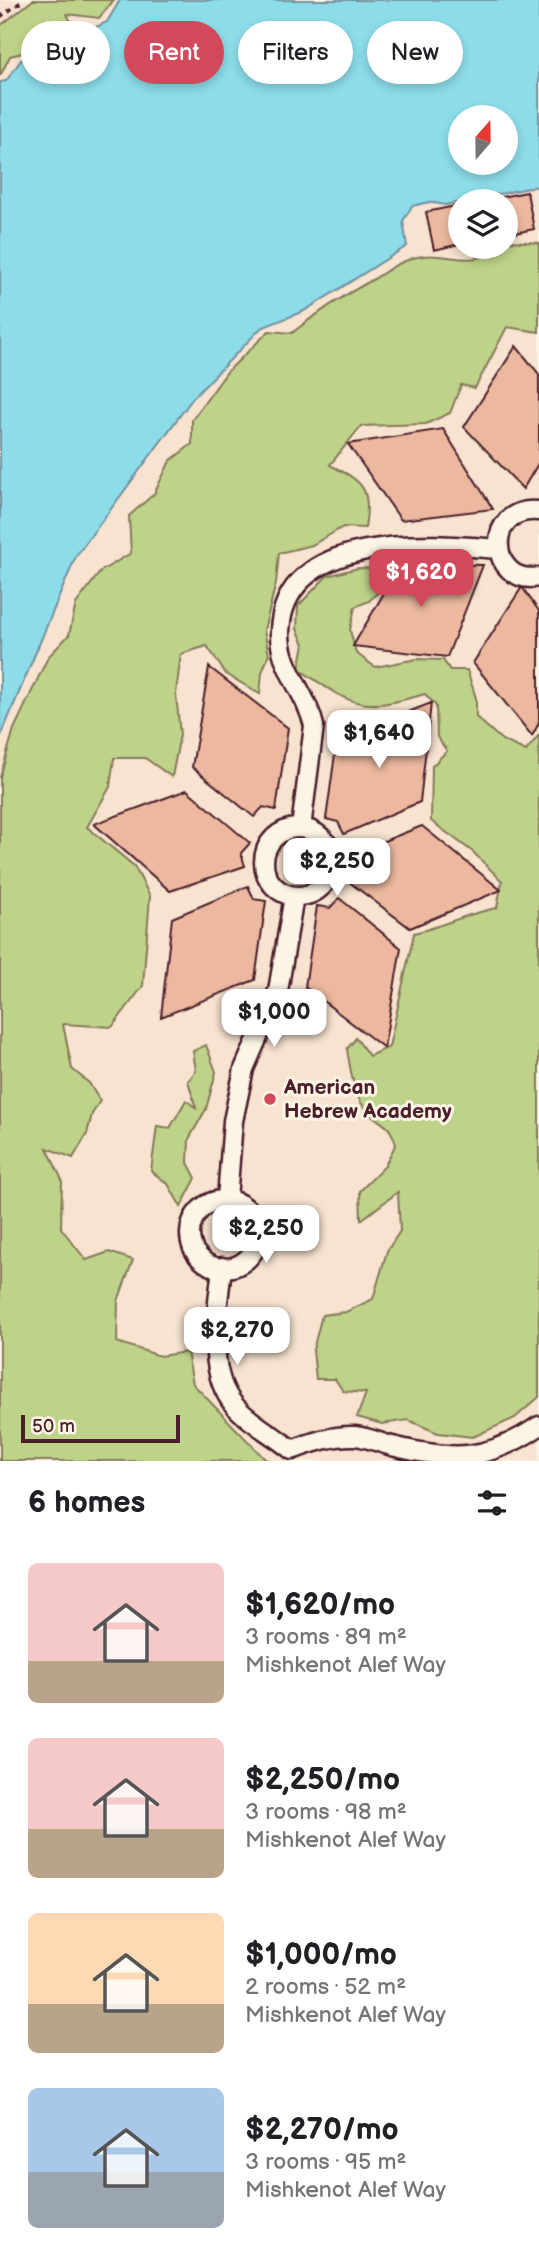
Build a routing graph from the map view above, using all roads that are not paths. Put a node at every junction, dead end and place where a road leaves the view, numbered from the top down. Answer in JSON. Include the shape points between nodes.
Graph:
{"nodes":[{"id":1,"x":539,"y":511,"type":"edge"},
{"id":2,"x":498,"y":549,"type":"junction"},
{"id":3,"x":539,"y":577,"type":"edge"},
{"id":4,"x":301,"y":828,"type":"junction"},
{"id":5,"x":294,"y":896,"type":"junction"},
{"id":6,"x":227,"y":1199,"type":"junction"},
{"id":7,"x":222,"y":1268,"type":"junction"},
{"id":8,"x":539,"y":1426,"type":"edge"},
{"id":9,"x":293,"y":1455,"type":"edge"}],
"edges":[{"from":1,"to":2,"type":"street","via":[[511,517],[499,533]]},
{"from":2,"to":3,"type":"street","via":[[513,572]]},
{"from":2,"to":4,"type":"street","via":[[430,545],[343,555],[321,563],[291,593],[280,633],[284,657],[314,726]]},
{"from":4,"to":5,"type":"street","via":[[272,839],[264,858],[268,879]]},
{"from":4,"to":5,"type":"street","via":[[313,832],[329,848],[331,872],[317,890]]},
{"from":5,"to":6,"type":"street","via":[[278,990],[244,1069],[233,1121]]},
{"from":6,"to":7,"type":"street","via":[[253,1217],[257,1237],[249,1256]]},
{"from":6,"to":7,"type":"street","via":[[205,1205],[191,1224],[190,1236],[199,1257]]},
{"from":7,"to":9,"type":"street","via":[[220,1380],[236,1407]]},
{"from":8,"to":9,"type":"street","via":[[511,1447],[481,1459],[435,1457],[356,1436],[324,1438]]}]}
